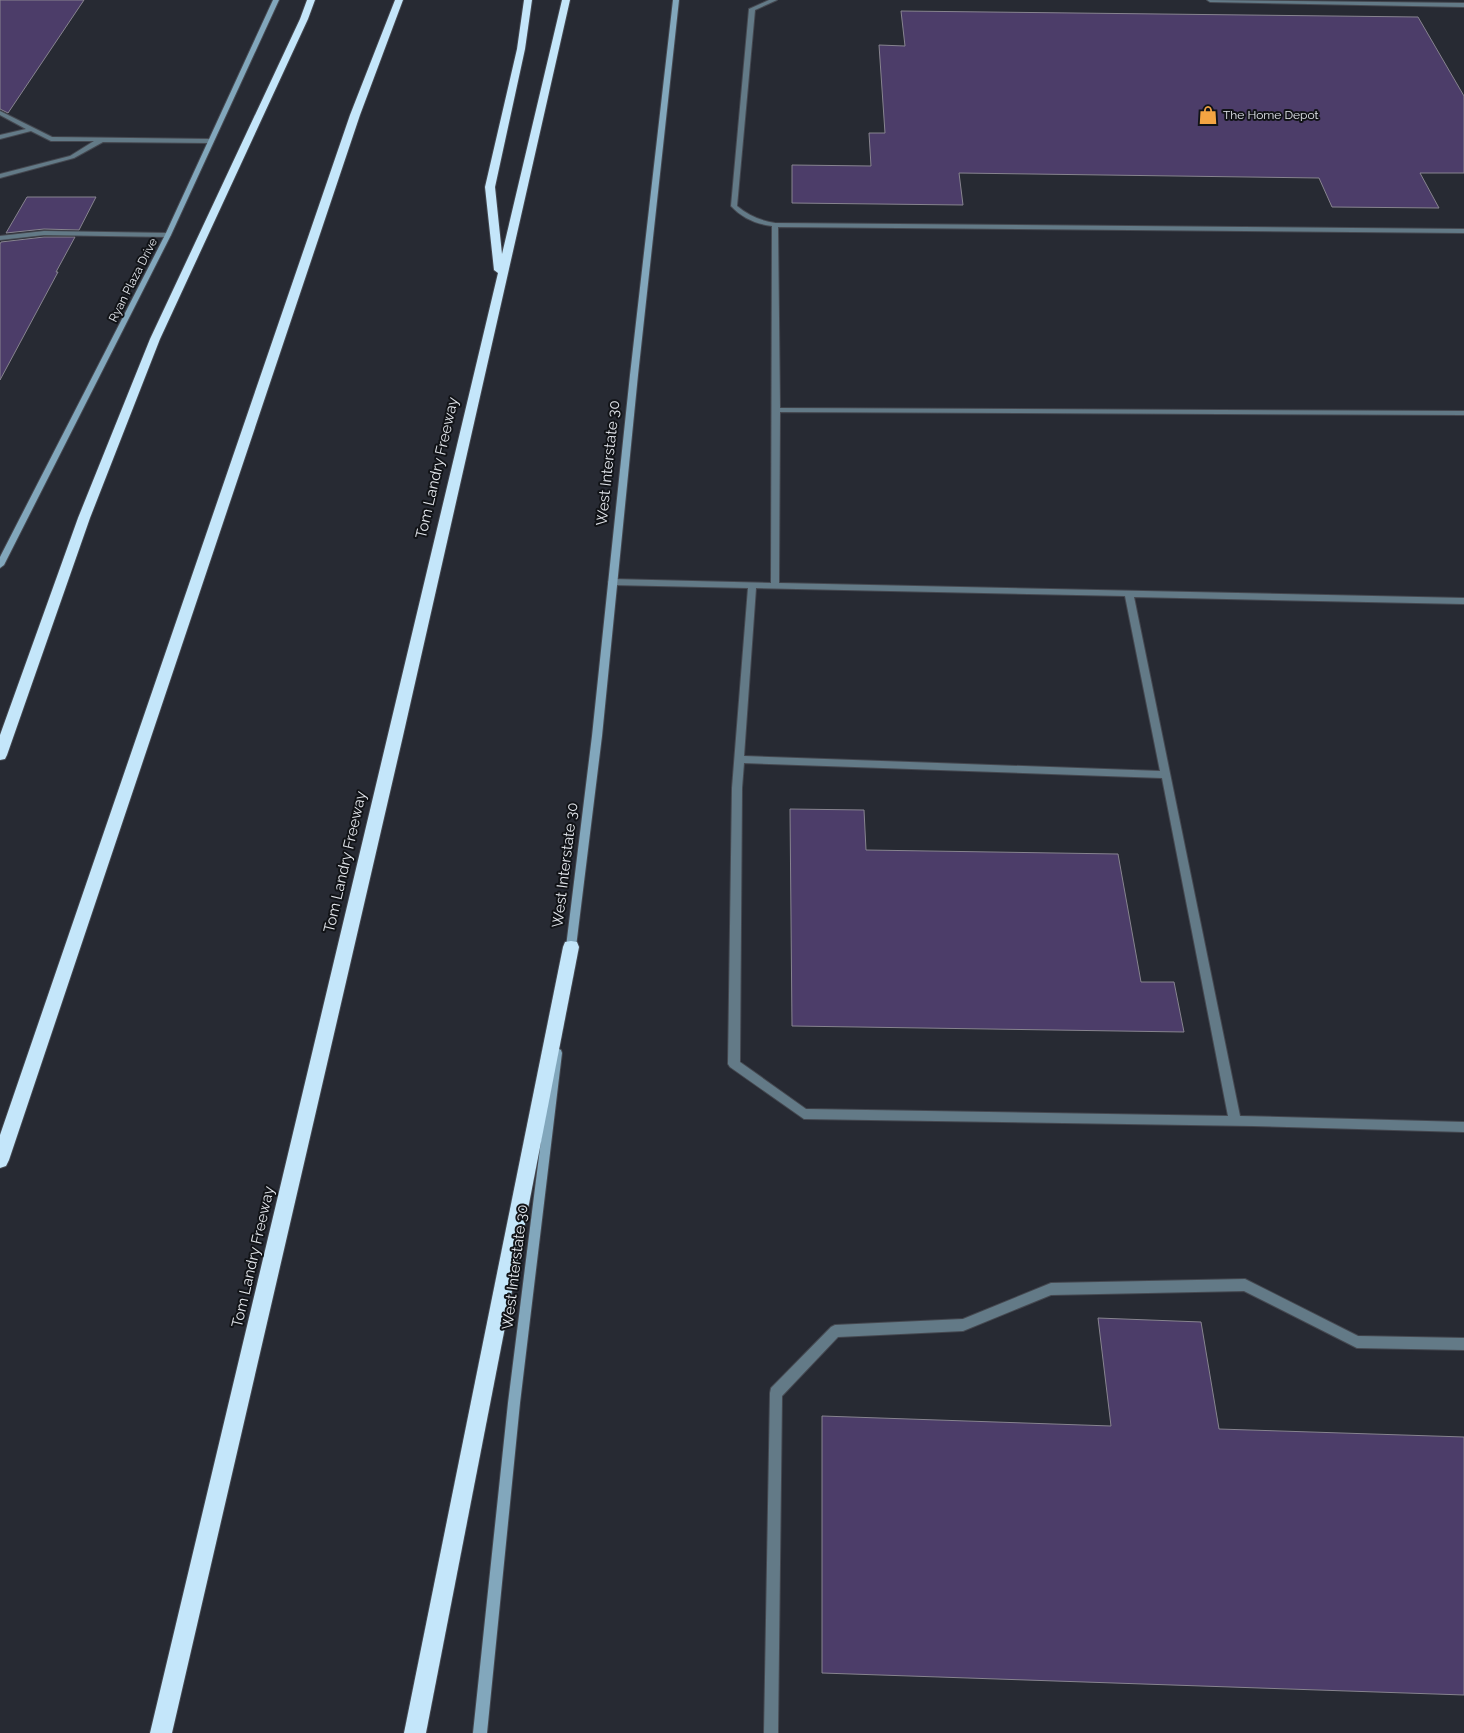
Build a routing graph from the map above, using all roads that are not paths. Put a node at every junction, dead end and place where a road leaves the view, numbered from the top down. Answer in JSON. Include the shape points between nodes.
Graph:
{"nodes":[{"id":1,"x":276,"y":0,"type":"edge"},
{"id":2,"x":311,"y":0,"type":"edge"},
{"id":3,"x":399,"y":0,"type":"edge"},
{"id":4,"x":528,"y":0,"type":"edge"},
{"id":5,"x":566,"y":0,"type":"edge"},
{"id":6,"x":676,"y":0,"type":"edge"},
{"id":7,"x":774,"y":0,"type":"edge"},
{"id":8,"x":1210,"y":0,"type":"edge"},
{"id":9,"x":1464,"y":5,"type":"edge"},
{"id":10,"x":0,"y":113,"type":"edge"},
{"id":11,"x":32,"y":129,"type":"junction"},
{"id":12,"x":0,"y":138,"type":"edge"},
{"id":13,"x":102,"y":140,"type":"junction"},
{"id":14,"x":210,"y":141,"type":"junction"},
{"id":15,"x":0,"y":176,"type":"edge"},
{"id":16,"x":775,"y":225,"type":"junction"},
{"id":17,"x":1464,"y":231,"type":"edge"},
{"id":18,"x":168,"y":235,"type":"junction"},
{"id":19,"x":0,"y":238,"type":"edge"},
{"id":20,"x":500,"y":282,"type":"junction"},
{"id":21,"x":776,"y":410,"type":"junction"},
{"id":22,"x":1464,"y":413,"type":"edge"},
{"id":23,"x":0,"y":565,"type":"edge"},
{"id":24,"x":612,"y":582,"type":"junction"},
{"id":25,"x":752,"y":586,"type":"junction"},
{"id":26,"x":775,"y":586,"type":"junction"},
{"id":27,"x":1129,"y":594,"type":"junction"},
{"id":28,"x":1464,"y":601,"type":"edge"},
{"id":29,"x":0,"y":755,"type":"edge"},
{"id":30,"x":739,"y":759,"type":"junction"},
{"id":31,"x":1166,"y":775,"type":"junction"},
{"id":32,"x":571,"y":947,"type":"junction"},
{"id":33,"x":1235,"y":1120,"type":"junction"},
{"id":34,"x":1464,"y":1127,"type":"edge"},
{"id":35,"x":0,"y":1160,"type":"edge"},
{"id":36,"x":1464,"y":1344,"type":"edge"},
{"id":37,"x":161,"y":1733,"type":"edge"},
{"id":38,"x":416,"y":1733,"type":"edge"},
{"id":39,"x":480,"y":1733,"type":"edge"},
{"id":40,"x":771,"y":1733,"type":"edge"}],
"edges":[{"from":1,"to":14,"type":"main road","name":"Ryan Plaza Drive"},
{"from":2,"to":29,"type":"highway","via":[[155,338],[84,518]]},
{"from":3,"to":35,"type":"highway","via":[[352,124]]},
{"from":4,"to":20,"type":"highway","via":[[521,49],[490,186]]},
{"from":5,"to":20,"type":"highway","name":"Tom Landry Freeway"},
{"from":6,"to":24,"type":"main road","name":"West Interstate 30"},
{"from":7,"to":16,"type":"lane","via":[[752,9],[734,206],[743,215]]},
{"from":8,"to":9,"type":"lane"},
{"from":10,"to":11,"type":"lane"},
{"from":11,"to":12,"type":"lane"},
{"from":11,"to":13,"type":"lane","via":[[51,139]]},
{"from":13,"to":14,"type":"lane"},
{"from":13,"to":15,"type":"lane","via":[[72,157]]},
{"from":14,"to":18,"type":"main road","name":"Ryan Plaza Drive"},
{"from":16,"to":17,"type":"lane"},
{"from":16,"to":21,"type":"lane"},
{"from":18,"to":19,"type":"lane","via":[[44,234]]},
{"from":18,"to":23,"type":"main road","name":"Ryan Plaza Drive"},
{"from":20,"to":37,"type":"highway","name":"Tom Landry Freeway"},
{"from":21,"to":22,"type":"lane"},
{"from":21,"to":26,"type":"lane"},
{"from":24,"to":25,"type":"lane"},
{"from":24,"to":32,"type":"main road","name":"West Interstate 30"},
{"from":25,"to":26,"type":"lane"},
{"from":25,"to":30,"type":"lane"},
{"from":26,"to":27,"type":"lane"},
{"from":27,"to":28,"type":"lane"},
{"from":27,"to":31,"type":"lane"},
{"from":30,"to":31,"type":"lane"},
{"from":30,"to":33,"type":"lane","via":[[734,1064],[804,1114]]},
{"from":31,"to":33,"type":"lane"},
{"from":32,"to":38,"type":"highway"},
{"from":32,"to":39,"type":"main road","name":"West Interstate 30","via":[[514,1403]]},
{"from":33,"to":34,"type":"lane"},
{"from":36,"to":40,"type":"lane","via":[[1357,1342],[1245,1285],[1051,1289],[963,1325],[836,1331],[776,1392]]}]}
